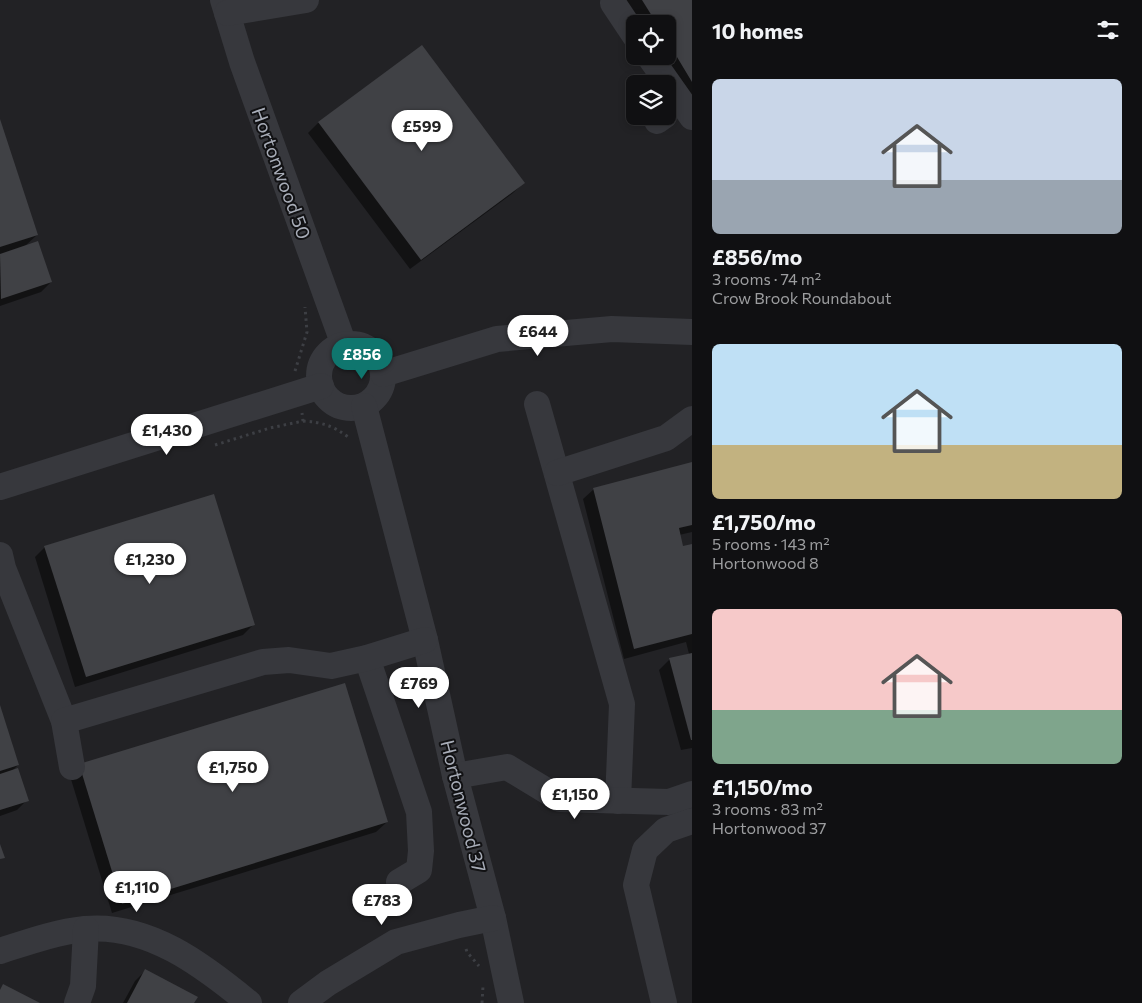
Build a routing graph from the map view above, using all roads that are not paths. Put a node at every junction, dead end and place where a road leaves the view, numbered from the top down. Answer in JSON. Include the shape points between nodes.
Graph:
{"nodes":[{"id":1,"x":306,"y":0,"type":"edge"},
{"id":2,"x":612,"y":3,"type":"dead end"},
{"id":3,"x":225,"y":6,"type":"edge"},
{"id":4,"x":626,"y":23,"type":"edge"},
{"id":5,"x":692,"y":332,"type":"edge"},
{"id":6,"x":344,"y":345,"type":"junction"},
{"id":7,"x":383,"y":374,"type":"junction"},
{"id":8,"x":321,"y":386,"type":"junction"},
{"id":9,"x":537,"y":404,"type":"dead end"},
{"id":10,"x":364,"y":406,"type":"junction"},
{"id":11,"x":692,"y":420,"type":"edge"},
{"id":12,"x":557,"y":473,"type":"junction"},
{"id":13,"x":0,"y":487,"type":"edge"},
{"id":14,"x":0,"y":555,"type":"edge"},
{"id":15,"x":425,"y":640,"type":"junction"},
{"id":16,"x":367,"y":658,"type":"junction"},
{"id":17,"x":64,"y":721,"type":"junction"},
{"id":18,"x":72,"y":767,"type":"dead end"},
{"id":19,"x":455,"y":776,"type":"junction"},
{"id":20,"x":692,"y":794,"type":"edge"},
{"id":21,"x":618,"y":801,"type":"junction"},
{"id":22,"x":692,"y":821,"type":"edge"},
{"id":23,"x":399,"y":882,"type":"dead end"},
{"id":24,"x":493,"y":918,"type":"junction"},
{"id":25,"x":86,"y":929,"type":"junction"},
{"id":26,"x":0,"y":951,"type":"edge"},
{"id":27,"x":77,"y":1003,"type":"edge"},
{"id":28,"x":249,"y":1003,"type":"edge"},
{"id":29,"x":301,"y":1003,"type":"edge"},
{"id":30,"x":511,"y":1003,"type":"edge"},
{"id":31,"x":664,"y":1003,"type":"edge"}],
"edges":[{"from":1,"to":3,"type":"street"},
{"from":2,"to":4,"type":"street"},
{"from":3,"to":6,"type":"street","name":"Hortonwood 50","via":[[242,62]]},
{"from":5,"to":7,"type":"street","via":[[612,329],[497,340]]},
{"from":6,"to":7,"type":"street","via":[[355,344],[372,352]]},
{"from":6,"to":8,"type":"street","via":[[328,354],[322,363]]},
{"from":7,"to":10,"type":"street","via":[[379,393]]},
{"from":8,"to":10,"type":"street","via":[[327,398],[336,404],[353,408]]},
{"from":8,"to":13,"type":"street"},
{"from":9,"to":12,"type":"street"},
{"from":10,"to":15,"type":"street","name":"Hortonwood 37"},
{"from":11,"to":12,"type":"street","via":[[666,438]]},
{"from":12,"to":21,"type":"street","via":[[622,704]]},
{"from":14,"to":17,"type":"street"},
{"from":15,"to":16,"type":"street"},
{"from":15,"to":19,"type":"street","name":"Hortonwood 37"},
{"from":16,"to":17,"type":"street","via":[[331,666],[289,660],[262,662]]},
{"from":16,"to":23,"type":"street","via":[[419,812],[419,870]]},
{"from":17,"to":18,"type":"street"},
{"from":19,"to":21,"type":"street","via":[[507,767],[560,799]]},
{"from":19,"to":24,"type":"street","name":"Hortonwood 37"},
{"from":20,"to":21,"type":"street","via":[[669,802]]},
{"from":22,"to":31,"type":"street","via":[[666,830],[645,850],[636,885]]},
{"from":24,"to":29,"type":"street","via":[[396,942]]},
{"from":24,"to":30,"type":"street","name":"Hortonwood 37"},
{"from":25,"to":26,"type":"street","via":[[45,936]]},
{"from":25,"to":27,"type":"street","via":[[83,986]]},
{"from":25,"to":28,"type":"street","via":[[125,930],[161,943],[212,973]]}]}
